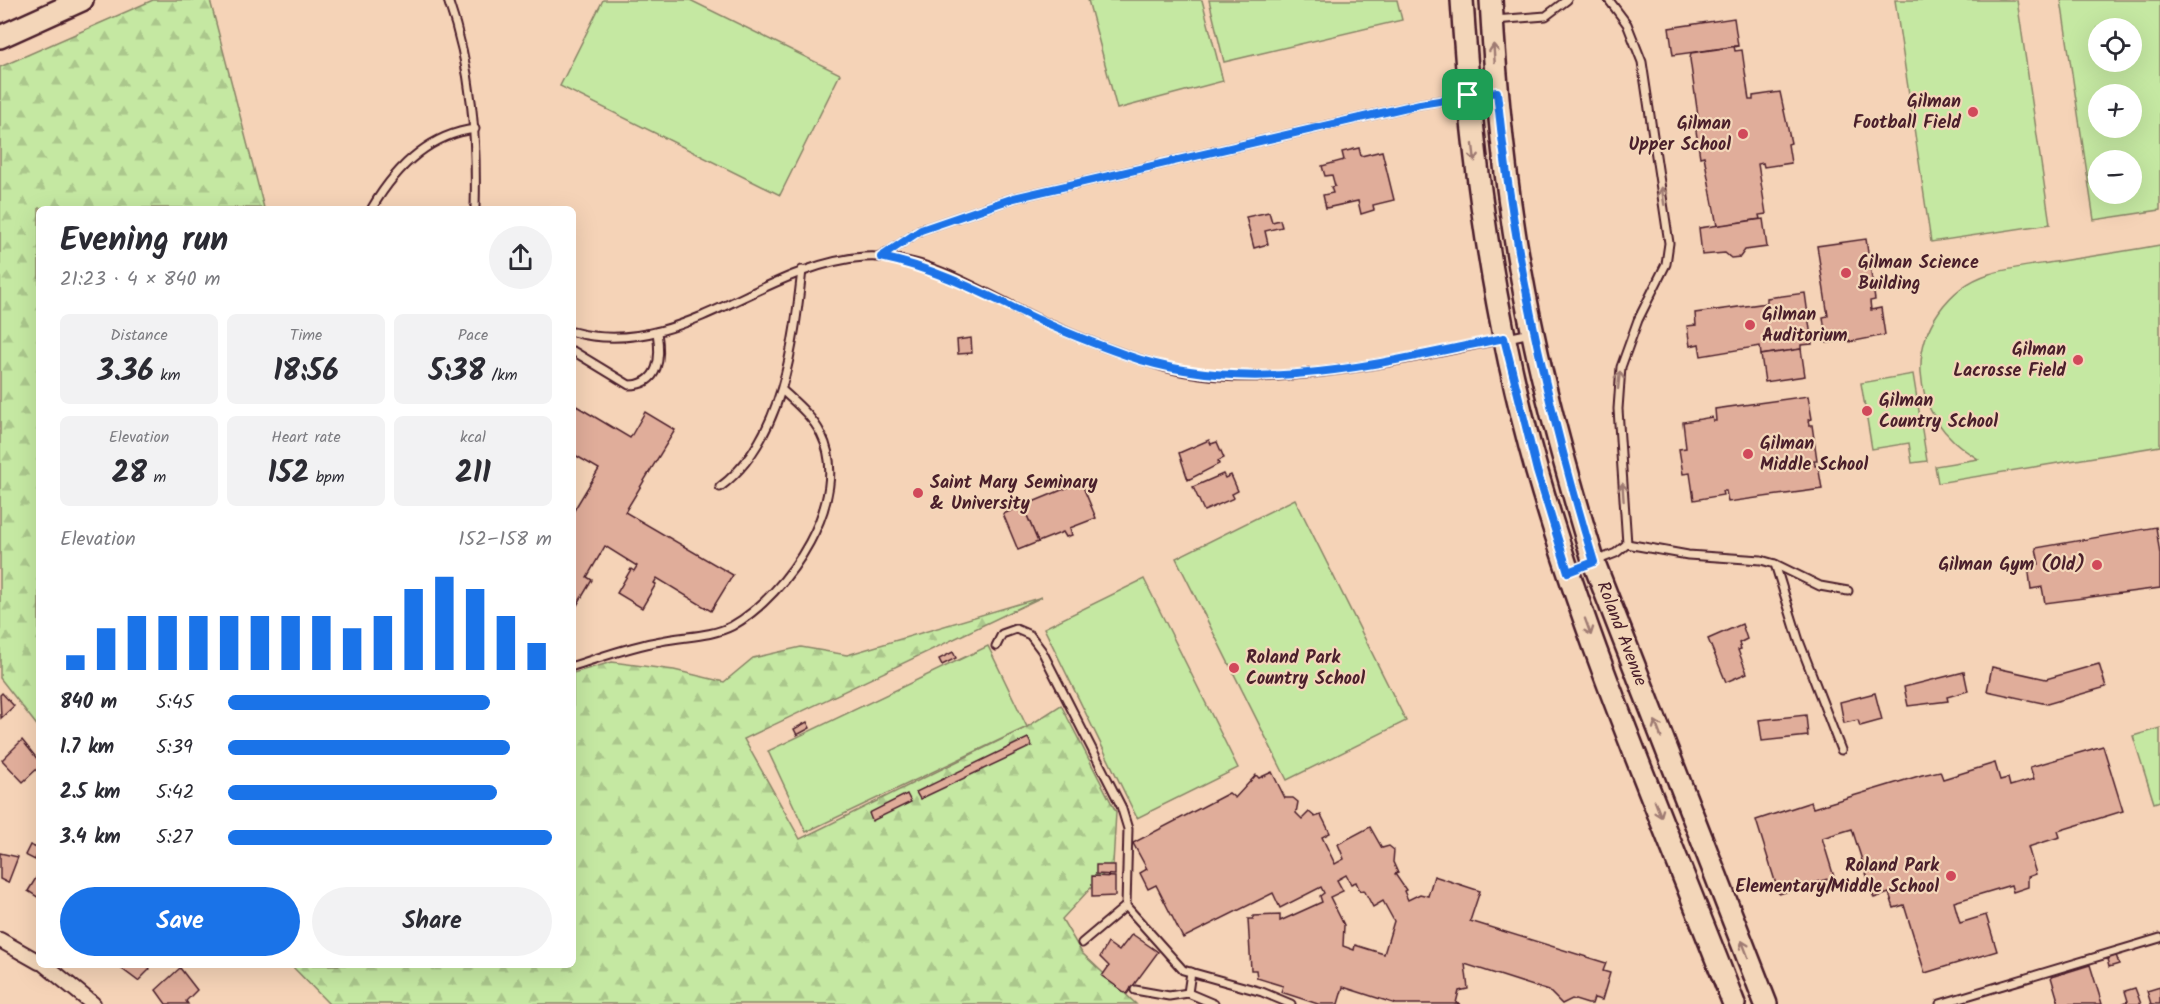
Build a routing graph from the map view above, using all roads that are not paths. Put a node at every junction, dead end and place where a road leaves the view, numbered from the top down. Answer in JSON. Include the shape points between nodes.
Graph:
{"nodes":[{"id":1,"x":82,"y":0,"type":"edge"},
{"id":2,"x":448,"y":0,"type":"edge"},
{"id":3,"x":1462,"y":0,"type":"edge"},
{"id":4,"x":1564,"y":1,"type":"edge"},
{"id":5,"x":1610,"y":1,"type":"edge"},
{"id":6,"x":1491,"y":10,"type":"edge"},
{"id":7,"x":0,"y":37,"type":"edge"},
{"id":8,"x":1497,"y":92,"type":"junction"},
{"id":9,"x":1468,"y":95,"type":"junction"},
{"id":10,"x":475,"y":129,"type":"junction"},
{"id":11,"x":373,"y":206,"type":"edge"},
{"id":12,"x":475,"y":206,"type":"edge"},
{"id":13,"x":881,"y":257,"type":"junction"},
{"id":14,"x":802,"y":270,"type":"junction"},
{"id":15,"x":576,"y":332,"type":"edge"},
{"id":16,"x":657,"y":332,"type":"junction"},
{"id":17,"x":1532,"y":333,"type":"junction"},
{"id":18,"x":1504,"y":338,"type":"junction"},
{"id":19,"x":576,"y":353,"type":"edge"},
{"id":20,"x":782,"y":390,"type":"junction"},
{"id":21,"x":720,"y":487,"type":"dead end"},
{"id":22,"x":1627,"y":544,"type":"junction"},
{"id":23,"x":1594,"y":562,"type":"junction"},
{"id":24,"x":1775,"y":564,"type":"junction"},
{"id":25,"x":1568,"y":572,"type":"junction"},
{"id":26,"x":1848,"y":591,"type":"dead end"},
{"id":27,"x":996,"y":646,"type":"dead end"},
{"id":28,"x":576,"y":665,"type":"edge"},
{"id":29,"x":1841,"y":750,"type":"dead end"},
{"id":30,"x":1126,"y":906,"type":"junction"},
{"id":31,"x":2160,"y":938,"type":"edge"},
{"id":32,"x":0,"y":940,"type":"edge"},
{"id":33,"x":1082,"y":943,"type":"dead end"},
{"id":34,"x":36,"y":960,"type":"edge"},
{"id":35,"x":49,"y":968,"type":"edge"},
{"id":36,"x":1191,"y":972,"type":"junction"},
{"id":37,"x":1135,"y":990,"type":"dead end"},
{"id":38,"x":1188,"y":993,"type":"junction"},
{"id":39,"x":93,"y":1004,"type":"edge"},
{"id":40,"x":1214,"y":1004,"type":"edge"},
{"id":41,"x":1290,"y":1004,"type":"edge"},
{"id":42,"x":1734,"y":1004,"type":"edge"},
{"id":43,"x":1766,"y":1004,"type":"edge"},
{"id":44,"x":1940,"y":1004,"type":"edge"}],
"edges":[{"from":1,"to":7,"type":"main road"},
{"from":2,"to":10,"type":"lane","via":[[465,57]]},
{"from":3,"to":9,"type":"main road","name":"Roland Avenue"},
{"from":4,"to":6,"type":"lane","via":[[1552,13],[1539,18]]},
{"from":22,"to":5,"type":"lane","one_way":true,"via":[[1619,429],[1621,367],[1638,320],[1666,264],[1669,243],[1642,62],[1633,34]]},
{"from":8,"to":6,"type":"main road","name":"Roland Avenue","one_way":true},
{"from":8,"to":9,"type":"lane"},
{"from":8,"to":17,"type":"main road","name":"Roland Avenue","via":[[1510,206]]},
{"from":9,"to":13,"type":"lane","via":[[1014,198],[921,230]]},
{"from":9,"to":18,"type":"main road","name":"Roland Avenue","one_way":true,"via":[[1480,199]]},
{"from":10,"to":11,"type":"lane","via":[[444,135],[429,144],[393,179]]},
{"from":10,"to":12,"type":"lane"},
{"from":13,"to":14,"type":"lane","via":[[832,262]]},
{"from":13,"to":18,"type":"lane","via":[[949,276],[1044,322],[1128,356],[1209,375],[1299,374]]},
{"from":14,"to":16,"type":"lane"},
{"from":14,"to":20,"type":"lane"},
{"from":15,"to":16,"type":"lane","via":[[616,336]]},
{"from":16,"to":19,"type":"lane","via":[[657,366],[647,382],[638,385],[629,386]]},
{"from":17,"to":18,"type":"lane"},
{"from":17,"to":23,"type":"main road","name":"Roland Avenue"},
{"from":18,"to":25,"type":"main road","name":"Roland Avenue","via":[[1537,471]]},
{"from":20,"to":21,"type":"lane","via":[[752,450]]},
{"from":20,"to":28,"type":"lane","via":[[801,407],[821,435],[829,472],[824,512],[786,575],[757,607],[730,627],[640,645]]},
{"from":22,"to":23,"type":"lane","via":[[1620,552]]},
{"from":22,"to":24,"type":"lane"},
{"from":23,"to":25,"type":"lane"},
{"from":43,"to":23,"type":"main road","name":"Roland Avenue","one_way":true},
{"from":24,"to":26,"type":"lane","via":[[1820,586]]},
{"from":24,"to":29,"type":"lane","via":[[1799,641]]},
{"from":25,"to":42,"type":"main road","name":"Roland Avenue","one_way":true},
{"from":27,"to":30,"type":"lane","via":[[1002,634],[1016,629],[1030,635],[1042,651],[1121,806],[1128,829]]},
{"from":30,"to":33,"type":"lane"},
{"from":30,"to":36,"type":"lane","via":[[1183,970]]},
{"from":31,"to":44,"type":"lane"},
{"from":32,"to":34,"type":"street"},
{"from":35,"to":39,"type":"street"},
{"from":36,"to":38,"type":"lane"},
{"from":36,"to":41,"type":"lane"},
{"from":37,"to":38,"type":"lane","via":[[1168,996]]},
{"from":38,"to":40,"type":"lane"}]}
